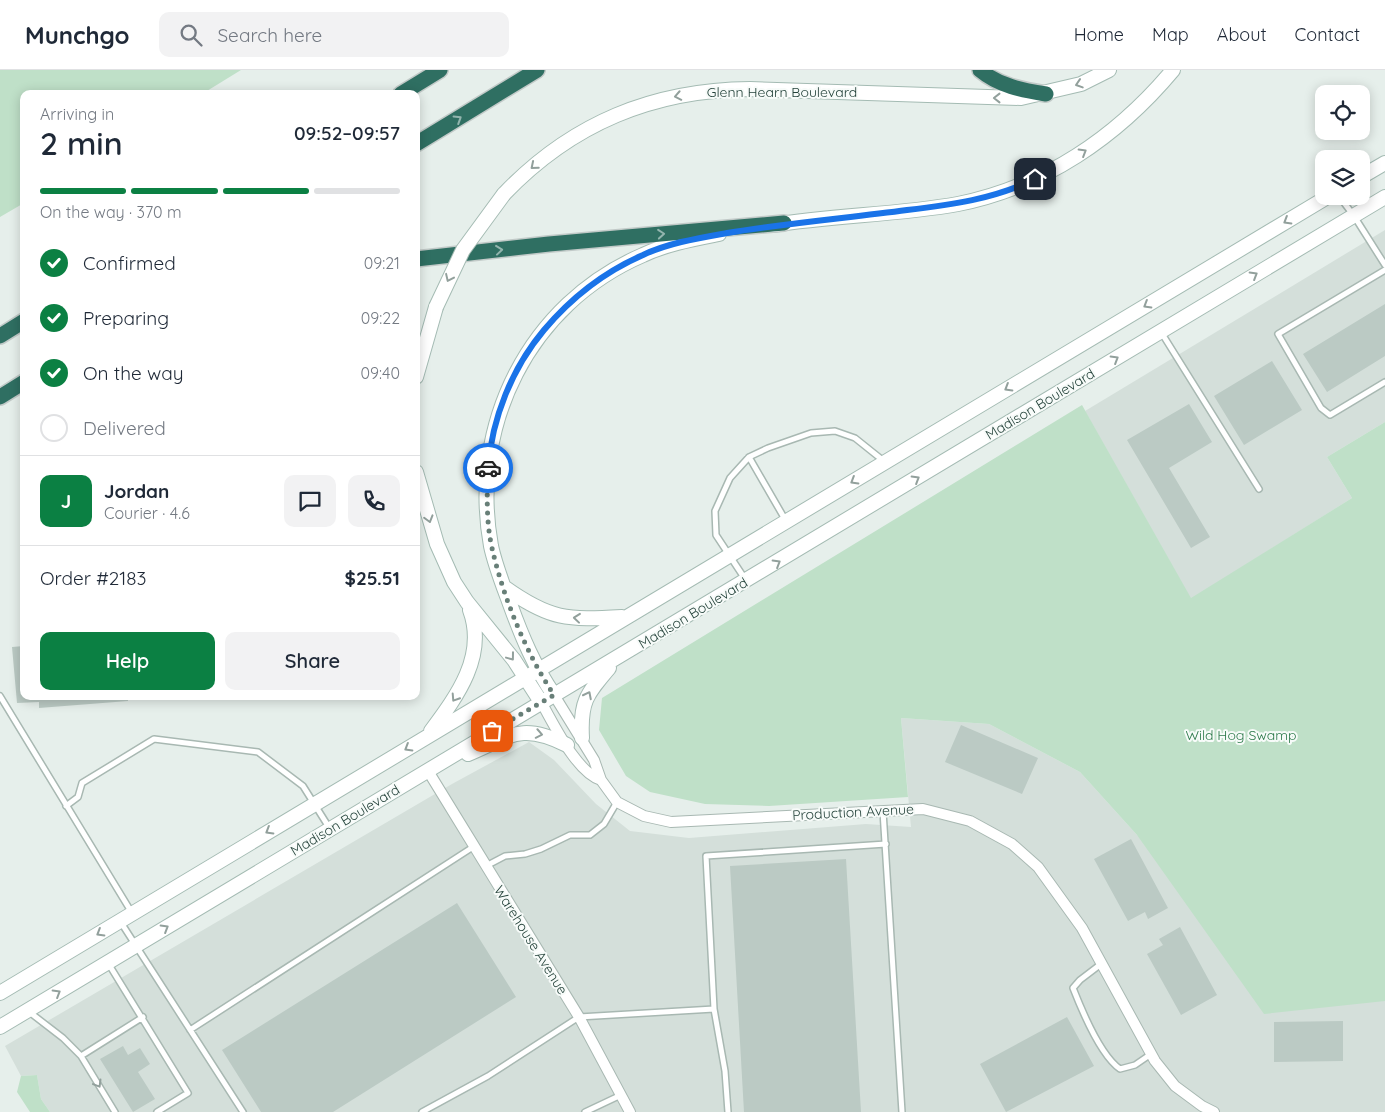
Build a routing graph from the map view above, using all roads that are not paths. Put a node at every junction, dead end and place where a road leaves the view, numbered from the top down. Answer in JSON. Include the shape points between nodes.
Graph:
{"nodes":[{"id":1,"x":440,"y":70,"type":"edge"},
{"id":2,"x":537,"y":70,"type":"edge"},
{"id":3,"x":980,"y":70,"type":"edge"},
{"id":4,"x":1110,"y":70,"type":"edge"},
{"id":5,"x":1173,"y":70,"type":"edge"},
{"id":6,"x":408,"y":90,"type":"edge"},
{"id":7,"x":1046,"y":94,"type":"junction"},
{"id":8,"x":420,"y":142,"type":"edge"},
{"id":9,"x":1385,"y":162,"type":"edge"},
{"id":10,"x":1370,"y":171,"type":"edge"},
{"id":11,"x":1385,"y":197,"type":"edge"},
{"id":12,"x":1315,"y":204,"type":"edge"},
{"id":13,"x":1346,"y":205,"type":"edge"},
{"id":14,"x":1354,"y":216,"type":"junction"},
{"id":15,"x":784,"y":223,"type":"junction"},
{"id":16,"x":420,"y":259,"type":"edge"},
{"id":17,"x":1385,"y":265,"type":"edge"},
{"id":18,"x":1385,"y":270,"type":"edge"},
{"id":19,"x":20,"y":324,"type":"edge"},
{"id":20,"x":1161,"y":331,"type":"junction"},
{"id":21,"x":0,"y":336,"type":"edge"},
{"id":22,"x":420,"y":363,"type":"edge"},
{"id":23,"x":1385,"y":382,"type":"edge"},
{"id":24,"x":20,"y":384,"type":"edge"},
{"id":25,"x":0,"y":397,"type":"edge"},
{"id":26,"x":749,"y":457,"type":"junction"},
{"id":27,"x":885,"y":462,"type":"junction"},
{"id":28,"x":420,"y":486,"type":"edge"},
{"id":29,"x":1259,"y":489,"type":"dead end"},
{"id":30,"x":786,"y":521,"type":"junction"},
{"id":31,"x":728,"y":556,"type":"junction"},
{"id":32,"x":746,"y":581,"type":"junction"},
{"id":33,"x":504,"y":587,"type":"junction"},
{"id":34,"x":467,"y":602,"type":"junction"},
{"id":35,"x":626,"y":617,"type":"junction"},
{"id":36,"x":616,"y":660,"type":"junction"},
{"id":37,"x":531,"y":674,"type":"junction"},
{"id":38,"x":554,"y":695,"type":"junction"},
{"id":39,"x":0,"y":696,"type":"edge"},
{"id":40,"x":541,"y":702,"type":"junction"},
{"id":41,"x":427,"y":736,"type":"junction"},
{"id":42,"x":582,"y":738,"type":"junction"},
{"id":43,"x":567,"y":745,"type":"junction"},
{"id":44,"x":428,"y":771,"type":"junction"},
{"id":45,"x":601,"y":780,"type":"junction"},
{"id":46,"x":617,"y":802,"type":"junction"},
{"id":47,"x":315,"y":804,"type":"junction"},
{"id":48,"x":66,"y":806,"type":"junction"},
{"id":49,"x":883,"y":810,"type":"junction"},
{"id":50,"x":330,"y":829,"type":"junction"},
{"id":51,"x":886,"y":844,"type":"junction"},
{"id":52,"x":473,"y":847,"type":"junction"},
{"id":53,"x":485,"y":866,"type":"junction"},
{"id":54,"x":132,"y":914,"type":"junction"},
{"id":55,"x":120,"y":921,"type":"junction"},
{"id":56,"x":135,"y":946,"type":"junction"},
{"id":57,"x":108,"y":962,"type":"junction"},
{"id":58,"x":1101,"y":964,"type":"junction"},
{"id":59,"x":0,"y":993,"type":"edge"},
{"id":60,"x":714,"y":1009,"type":"junction"},
{"id":61,"x":27,"y":1011,"type":"junction"},
{"id":62,"x":143,"y":1017,"type":"junction"},
{"id":63,"x":579,"y":1017,"type":"junction"},
{"id":64,"x":0,"y":1027,"type":"edge"},
{"id":65,"x":190,"y":1030,"type":"junction"},
{"id":66,"x":1151,"y":1054,"type":"junction"},
{"id":67,"x":81,"y":1056,"type":"junction"},
{"id":68,"x":621,"y":1096,"type":"junction"},
{"id":69,"x":115,"y":1112,"type":"edge"},
{"id":70,"x":157,"y":1112,"type":"edge"},
{"id":71,"x":243,"y":1112,"type":"edge"},
{"id":72,"x":422,"y":1112,"type":"edge"},
{"id":73,"x":585,"y":1112,"type":"edge"},
{"id":74,"x":630,"y":1112,"type":"edge"},
{"id":75,"x":728,"y":1112,"type":"edge"},
{"id":76,"x":902,"y":1112,"type":"edge"},
{"id":77,"x":1214,"y":1112,"type":"edge"}],
"edges":[{"from":1,"to":6,"type":"highway"},
{"from":8,"to":2,"type":"highway","one_way":true},
{"from":3,"to":7,"type":"highway","via":[[1016,89]]},
{"from":4,"to":7,"type":"main road","name":"Glenn Hearn Boulevard","one_way":true,"via":[[1081,84]]},
{"from":15,"to":5,"type":"main road","one_way":true,"via":[[956,204],[1023,185],[1106,137],[1152,95]]},
{"from":7,"to":22,"type":"main road","name":"Glenn Hearn Boulevard","one_way":true,"bridge":true,"via":[[992,98],[750,89],[688,94],[645,103],[558,146],[504,194],[463,250],[436,306]]},
{"from":9,"to":10,"type":"main road"},
{"from":11,"to":14,"type":"main road","name":"Madison Boulevard"},
{"from":12,"to":27,"type":"main road","one_way":true},
{"from":13,"to":14,"type":"lane"},
{"from":14,"to":17,"type":"lane"},
{"from":20,"to":14,"type":"main road","name":"Madison Boulevard","one_way":true},
{"from":16,"to":15,"type":"highway","one_way":true},
{"from":15,"to":33,"type":"main road","via":[[706,237],[644,254],[594,282],[533,344],[516,370],[505,397],[489,454],[487,517]]},
{"from":18,"to":23,"type":"lane","via":[[1278,334],[1321,408],[1330,415]]},
{"from":19,"to":21,"type":"highway"},
{"from":20,"to":29,"type":"lane"},
{"from":32,"to":20,"type":"main road","name":"Madison Boulevard","one_way":true},
{"from":24,"to":25,"type":"highway"},
{"from":26,"to":27,"type":"lane","via":[[811,433],[835,431],[855,438]]},
{"from":26,"to":30,"type":"lane"},
{"from":26,"to":31,"type":"lane","via":[[730,478],[715,511],[716,535]]},
{"from":27,"to":30,"type":"main road","one_way":true},
{"from":28,"to":34,"type":"main road","one_way":true,"via":[[436,544]]},
{"from":30,"to":31,"type":"main road"},
{"from":31,"to":32,"type":"lane"},
{"from":31,"to":35,"type":"main road"},
{"from":32,"to":36,"type":"main road","name":"Madison Boulevard"},
{"from":35,"to":33,"type":"main road","one_way":true,"via":[[582,619],[555,615],[532,607]]},
{"from":33,"to":37,"type":"main road","via":[[527,650]]},
{"from":34,"to":37,"type":"main road","one_way":true,"via":[[514,660]]},
{"from":34,"to":41,"type":"main road","one_way":true,"via":[[476,626],[474,651],[465,683]]},
{"from":35,"to":37,"type":"main road"},
{"from":36,"to":38,"type":"main road","name":"Madison Boulevard"},
{"from":42,"to":36,"type":"main road","one_way":true,"via":[[580,712],[590,690]]},
{"from":37,"to":38,"type":"main road"},
{"from":37,"to":40,"type":"main road"},
{"from":37,"to":41,"type":"main road"},
{"from":38,"to":40,"type":"main road","name":"Madison Boulevard"},
{"from":38,"to":42,"type":"street","name":"Production Avenue"},
{"from":39,"to":48,"type":"lane"},
{"from":40,"to":43,"type":"street","name":"Production Avenue"},
{"from":40,"to":44,"type":"main road","name":"Madison Boulevard"},
{"from":41,"to":47,"type":"main road","one_way":true},
{"from":42,"to":45,"type":"street","name":"Production Avenue"},
{"from":44,"to":43,"type":"main road","one_way":true,"via":[[518,734],[546,735]]},
{"from":43,"to":45,"type":"street","name":"Production Avenue","via":[[591,777]]},
{"from":44,"to":50,"type":"main road","name":"Madison Boulevard"},
{"from":44,"to":52,"type":"street","name":"Warehouse Avenue"},
{"from":45,"to":46,"type":"street","name":"Production Avenue"},
{"from":46,"to":49,"type":"street","name":"Production Avenue","via":[[644,816],[670,822]]},
{"from":46,"to":53,"type":"lane","via":[[604,824],[590,835],[570,835],[541,849],[505,856]]},
{"from":47,"to":48,"type":"lane","via":[[303,786],[258,752],[154,739],[82,783],[78,797]]},
{"from":47,"to":50,"type":"lane"},
{"from":47,"to":54,"type":"main road","one_way":true},
{"from":48,"to":54,"type":"lane"},
{"from":49,"to":51,"type":"lane"},
{"from":49,"to":58,"type":"street","name":"Production Avenue","via":[[923,809],[970,821],[1012,844],[1038,867],[1055,888]]},
{"from":56,"to":50,"type":"main road","name":"Madison Boulevard","one_way":true},
{"from":51,"to":60,"type":"lane","via":[[706,856]]},
{"from":51,"to":76,"type":"lane"},
{"from":52,"to":53,"type":"street","name":"Warehouse Avenue"},
{"from":52,"to":65,"type":"lane"},
{"from":53,"to":63,"type":"street","name":"Warehouse Avenue"},
{"from":54,"to":55,"type":"main road"},
{"from":55,"to":56,"type":"lane"},
{"from":55,"to":59,"type":"main road","one_way":true},
{"from":56,"to":57,"type":"main road","name":"Madison Boulevard"},
{"from":56,"to":65,"type":"lane"},
{"from":61,"to":57,"type":"main road","name":"Madison Boulevard","one_way":true},
{"from":57,"to":62,"type":"lane"},
{"from":58,"to":66,"type":"street","name":"Production Avenue"},
{"from":58,"to":66,"type":"lane","via":[[1073,988],[1086,1018],[1112,1064],[1120,1069],[1135,1065]]},
{"from":60,"to":63,"type":"lane"},
{"from":60,"to":75,"type":"lane"},
{"from":61,"to":64,"type":"main road","name":"Madison Boulevard"},
{"from":61,"to":67,"type":"lane"},
{"from":62,"to":67,"type":"lane"},
{"from":62,"to":70,"type":"lane","via":[[188,1093]]},
{"from":63,"to":68,"type":"street","name":"Warehouse Avenue"},
{"from":63,"to":72,"type":"lane","via":[[488,1076]]},
{"from":65,"to":71,"type":"lane"},
{"from":66,"to":77,"type":"street","name":"Production Avenue","via":[[1175,1086]]},
{"from":67,"to":69,"type":"lane","one_way":true},
{"from":68,"to":73,"type":"lane"},
{"from":68,"to":74,"type":"street","name":"Warehouse Avenue"}]}
